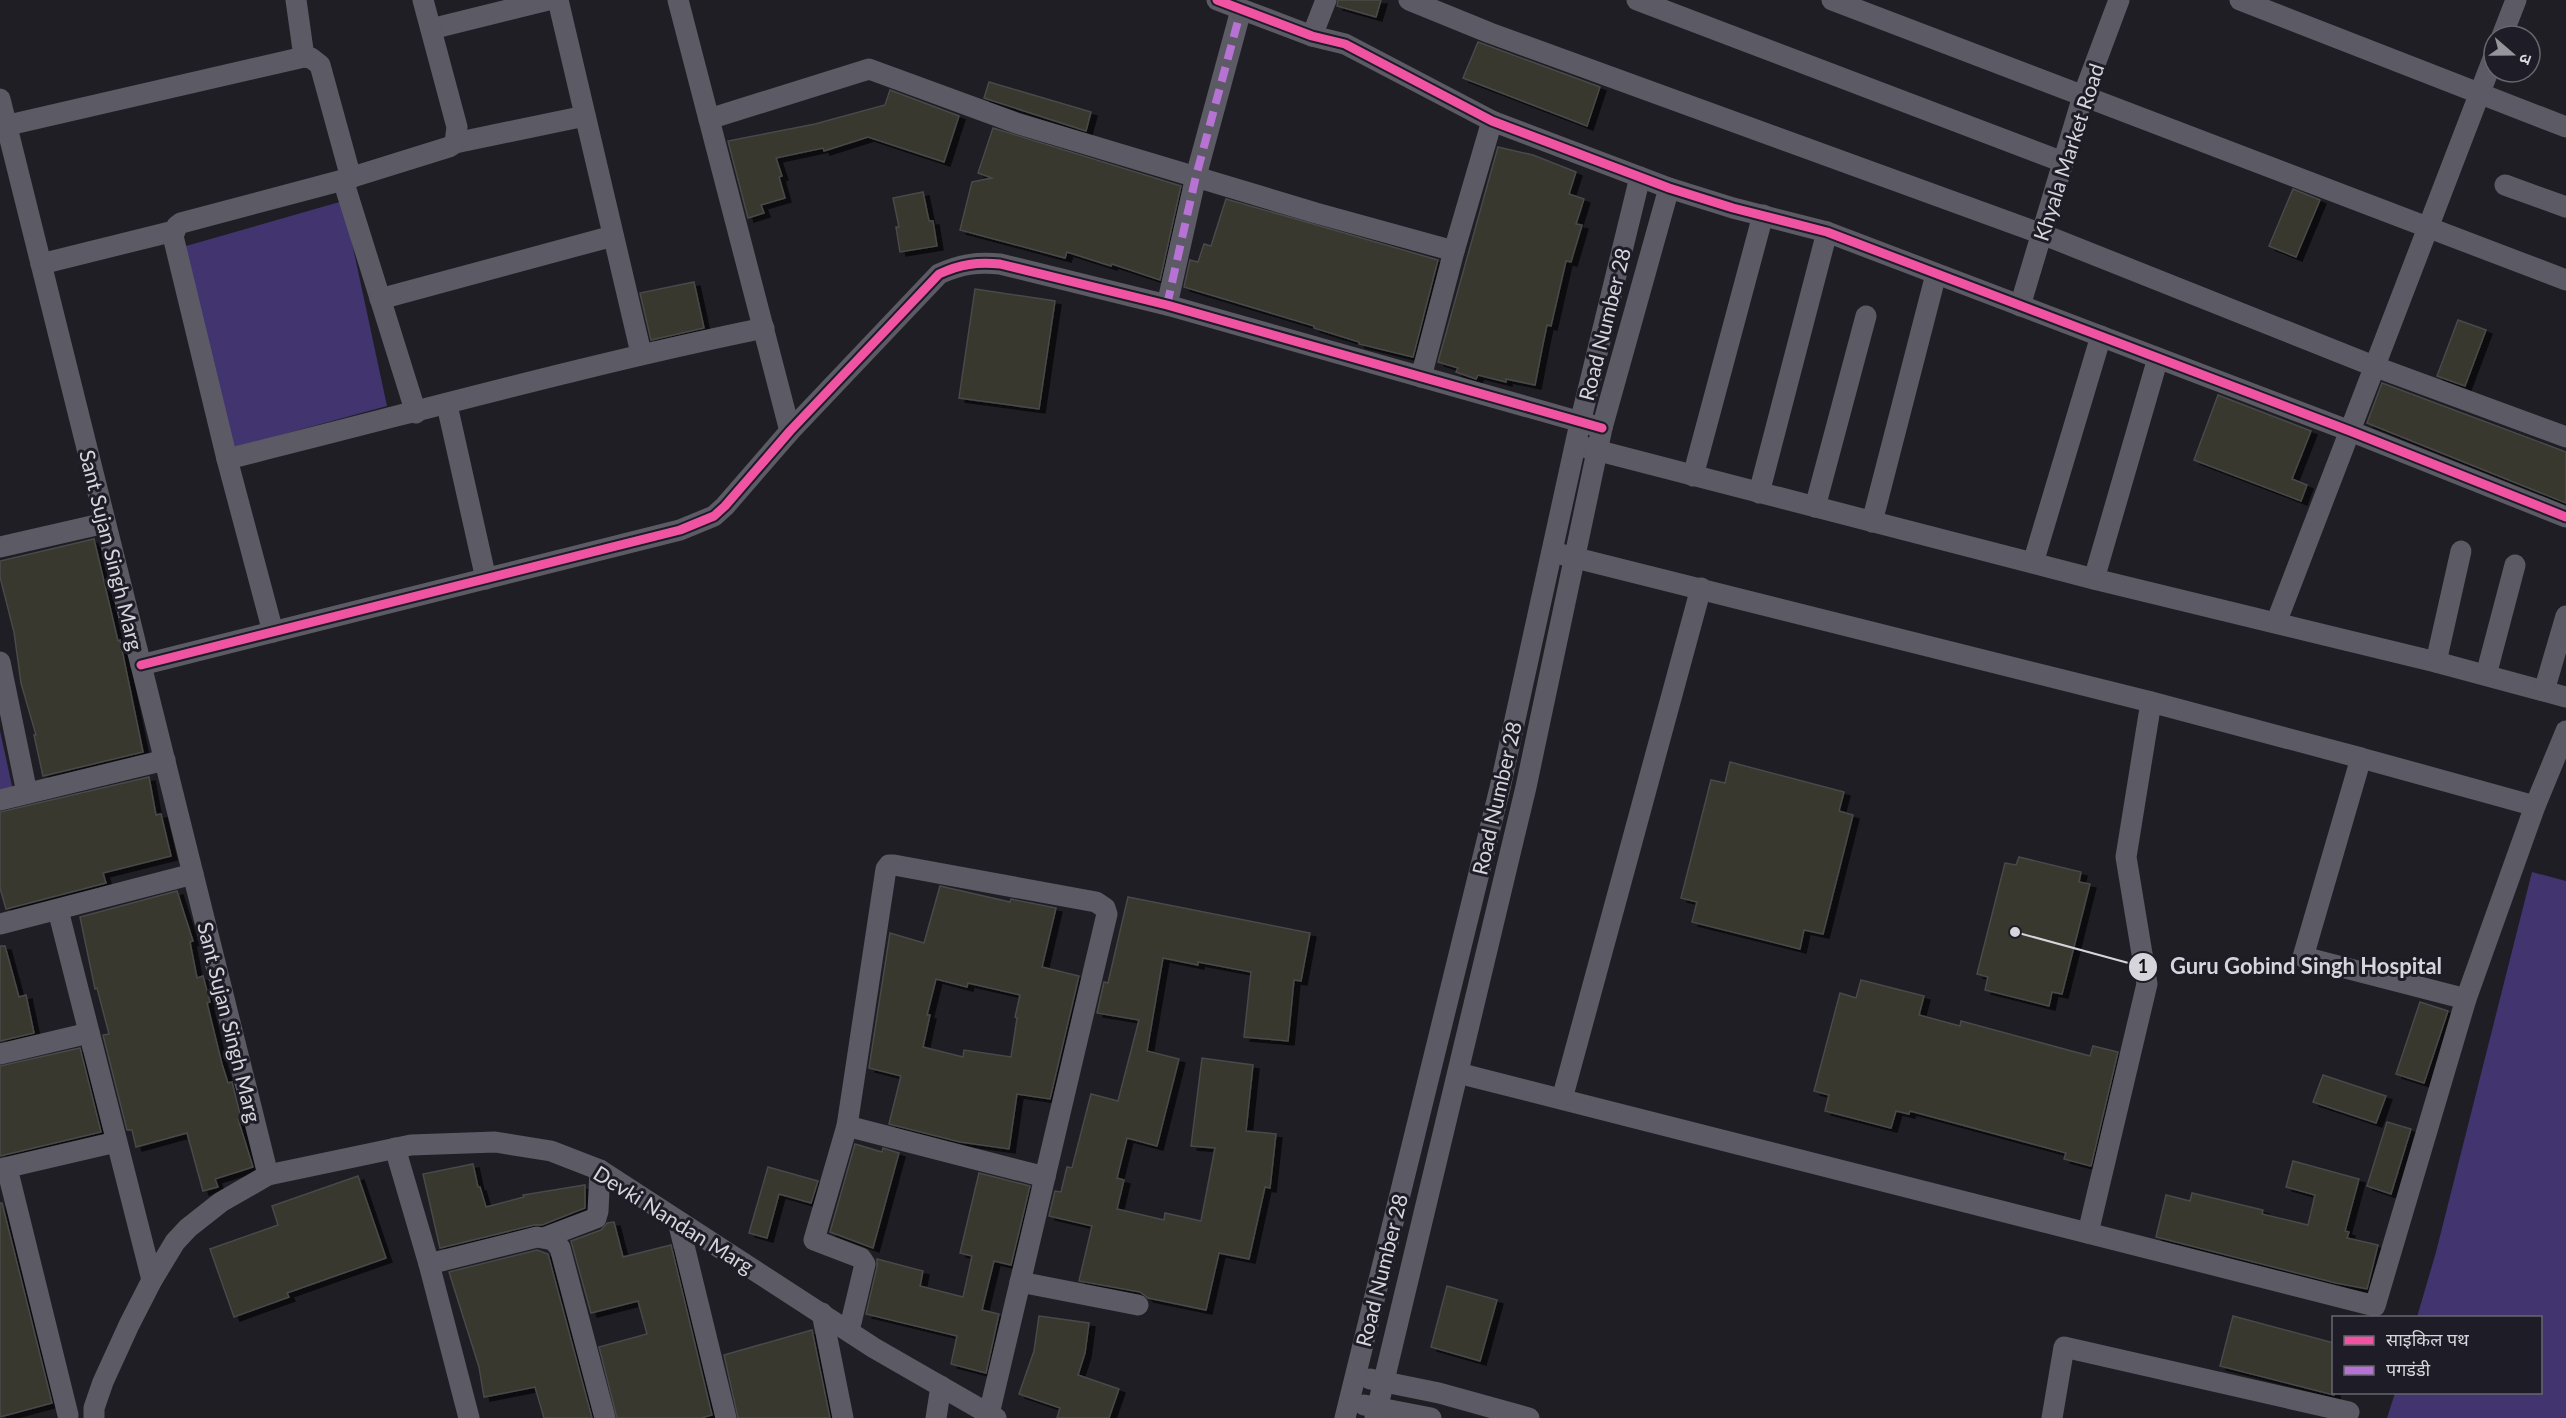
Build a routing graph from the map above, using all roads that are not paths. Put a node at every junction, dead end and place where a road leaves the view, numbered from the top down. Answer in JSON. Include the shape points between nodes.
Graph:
{"nodes":[{"id":1,"x":296,"y":0,"type":"edge"},
{"id":2,"x":423,"y":0,"type":"edge"},
{"id":3,"x":548,"y":0,"type":"edge"},
{"id":4,"x":558,"y":0,"type":"edge"},
{"id":5,"x":678,"y":0,"type":"edge"},
{"id":6,"x":1217,"y":0,"type":"edge"},
{"id":7,"x":1326,"y":0,"type":"edge"},
{"id":8,"x":1409,"y":0,"type":"edge"},
{"id":9,"x":1637,"y":0,"type":"edge"},
{"id":10,"x":1832,"y":0,"type":"edge"},
{"id":11,"x":2240,"y":0,"type":"edge"},
{"id":12,"x":2112,"y":2,"type":"edge"},
{"id":13,"x":2510,"y":2,"type":"edge"},
{"id":14,"x":1862,"y":5,"type":"edge"},
{"id":15,"x":1241,"y":10,"type":"junction"},
{"id":16,"x":2505,"y":24,"type":"edge"},
{"id":17,"x":431,"y":29,"type":"junction"},
{"id":18,"x":1312,"y":36,"type":"junction"},
{"id":19,"x":304,"y":57,"type":"junction"},
{"id":20,"x":2484,"y":84,"type":"edge"},
{"id":21,"x":2480,"y":94,"type":"junction"},
{"id":22,"x":2083,"y":96,"type":"junction"},
{"id":23,"x":0,"y":99,"type":"edge"},
{"id":24,"x":585,"y":116,"type":"junction"},
{"id":25,"x":709,"y":119,"type":"junction"},
{"id":26,"x":1492,"y":121,"type":"junction"},
{"id":27,"x":3,"y":126,"type":"edge"},
{"id":28,"x":2566,"y":127,"type":"edge"},
{"id":29,"x":454,"y":143,"type":"junction"},
{"id":30,"x":2063,"y":162,"type":"junction"},
{"id":31,"x":1196,"y":176,"type":"junction"},
{"id":32,"x":1640,"y":177,"type":"junction"},
{"id":33,"x":347,"y":179,"type":"junction"},
{"id":34,"x":2505,"y":185,"type":"dead end"},
{"id":35,"x":1669,"y":188,"type":"junction"},
{"id":36,"x":2566,"y":207,"type":"edge"},
{"id":37,"x":1763,"y":215,"type":"junction"},
{"id":38,"x":2428,"y":228,"type":"junction"},
{"id":39,"x":174,"y":231,"type":"junction"},
{"id":40,"x":1827,"y":232,"type":"junction"},
{"id":41,"x":2042,"y":234,"type":"junction"},
{"id":42,"x":613,"y":236,"type":"junction"},
{"id":43,"x":1454,"y":252,"type":"junction"},
{"id":44,"x":41,"y":264,"type":"junction"},
{"id":45,"x":1936,"y":274,"type":"junction"},
{"id":46,"x":2566,"y":280,"type":"edge"},
{"id":47,"x":380,"y":299,"type":"junction"},
{"id":48,"x":1167,"y":305,"type":"junction"},
{"id":49,"x":2020,"y":306,"type":"junction"},
{"id":50,"x":1866,"y":316,"type":"dead end"},
{"id":51,"x":764,"y":328,"type":"junction"},
{"id":52,"x":2101,"y":336,"type":"junction"},
{"id":53,"x":641,"y":353,"type":"junction"},
{"id":54,"x":2158,"y":358,"type":"junction"},
{"id":55,"x":2376,"y":367,"type":"junction"},
{"id":56,"x":1421,"y":377,"type":"junction"},
{"id":57,"x":447,"y":405,"type":"junction"},
{"id":58,"x":416,"y":413,"type":"junction"},
{"id":59,"x":1602,"y":428,"type":"junction"},
{"id":60,"x":790,"y":431,"type":"junction"},
{"id":61,"x":2350,"y":431,"type":"junction"},
{"id":62,"x":1577,"y":434,"type":"junction"},
{"id":63,"x":2566,"y":437,"type":"edge"},
{"id":64,"x":1597,"y":451,"type":"junction"},
{"id":65,"x":227,"y":459,"type":"junction"},
{"id":66,"x":1694,"y":476,"type":"junction"},
{"id":67,"x":1759,"y":493,"type":"junction"},
{"id":68,"x":1815,"y":507,"type":"junction"},
{"id":69,"x":2566,"y":517,"type":"edge"},
{"id":70,"x":1872,"y":522,"type":"junction"},
{"id":71,"x":105,"y":523,"type":"junction"},
{"id":72,"x":0,"y":547,"type":"edge"},
{"id":73,"x":2462,"y":551,"type":"dead end"},
{"id":74,"x":1551,"y":552,"type":"junction"},
{"id":75,"x":1574,"y":557,"type":"junction"},
{"id":76,"x":2033,"y":563,"type":"junction"},
{"id":77,"x":2516,"y":565,"type":"dead end"},
{"id":78,"x":486,"y":579,"type":"junction"},
{"id":79,"x":2094,"y":579,"type":"junction"},
{"id":80,"x":1701,"y":588,"type":"junction"},
{"id":81,"x":2566,"y":616,"type":"edge"},
{"id":82,"x":2276,"y":623,"type":"junction"},
{"id":83,"x":273,"y":632,"type":"junction"},
{"id":84,"x":0,"y":662,"type":"edge"},
{"id":85,"x":2436,"y":662,"type":"junction"},
{"id":86,"x":141,"y":665,"type":"junction"},
{"id":87,"x":2486,"y":675,"type":"junction"},
{"id":88,"x":2,"y":684,"type":"edge"},
{"id":89,"x":2544,"y":691,"type":"junction"},
{"id":90,"x":2566,"y":697,"type":"edge"},
{"id":91,"x":2151,"y":702,"type":"junction"},
{"id":92,"x":2566,"y":731,"type":"edge"},
{"id":93,"x":2361,"y":758,"type":"junction"},
{"id":94,"x":165,"y":760,"type":"junction"},
{"id":95,"x":27,"y":793,"type":"junction"},
{"id":96,"x":0,"y":800,"type":"edge"},
{"id":97,"x":2535,"y":806,"type":"junction"},
{"id":98,"x":193,"y":873,"type":"junction"},
{"id":99,"x":58,"y":910,"type":"junction"},
{"id":100,"x":0,"y":924,"type":"edge"},
{"id":101,"x":2466,"y":999,"type":"junction"},
{"id":102,"x":89,"y":1033,"type":"junction"},
{"id":103,"x":0,"y":1054,"type":"edge"},
{"id":104,"x":1458,"y":1073,"type":"junction"},
{"id":105,"x":1562,"y":1099,"type":"junction"},
{"id":106,"x":847,"y":1126,"type":"junction"},
{"id":107,"x":116,"y":1142,"type":"junction"},
{"id":108,"x":394,"y":1148,"type":"junction"},
{"id":109,"x":4,"y":1169,"type":"edge"},
{"id":110,"x":600,"y":1170,"type":"junction"},
{"id":111,"x":268,"y":1175,"type":"junction"},
{"id":112,"x":1045,"y":1177,"type":"junction"},
{"id":113,"x":678,"y":1221,"type":"junction"},
{"id":114,"x":2088,"y":1233,"type":"junction"},
{"id":115,"x":546,"y":1237,"type":"junction"},
{"id":116,"x":429,"y":1264,"type":"junction"},
{"id":117,"x":152,"y":1280,"type":"junction"},
{"id":118,"x":1020,"y":1282,"type":"junction"},
{"id":119,"x":1138,"y":1305,"type":"dead end"},
{"id":120,"x":822,"y":1314,"type":"junction"},
{"id":121,"x":849,"y":1331,"type":"junction"},
{"id":122,"x":1355,"y":1377,"type":"junction"},
{"id":123,"x":1383,"y":1380,"type":"junction"},
{"id":124,"x":941,"y":1386,"type":"junction"},
{"id":125,"x":1347,"y":1411,"type":"edge"},
{"id":126,"x":1376,"y":1412,"type":"edge"},
{"id":127,"x":2349,"y":1412,"type":"dead end"},
{"id":128,"x":94,"y":1413,"type":"edge"},
{"id":129,"x":992,"y":1416,"type":"edge"},
{"id":130,"x":62,"y":1417,"type":"edge"},
{"id":131,"x":723,"y":1417,"type":"edge"},
{"id":132,"x":469,"y":1418,"type":"edge"},
{"id":133,"x":605,"y":1418,"type":"edge"},
{"id":134,"x":843,"y":1418,"type":"edge"},
{"id":135,"x":936,"y":1418,"type":"edge"},
{"id":136,"x":1431,"y":1418,"type":"edge"},
{"id":137,"x":1529,"y":1418,"type":"edge"},
{"id":138,"x":2052,"y":1418,"type":"edge"}],
"edges":[{"from":1,"to":19,"type":"street"},
{"from":2,"to":17,"type":"street"},
{"from":3,"to":17,"type":"street"},
{"from":4,"to":24,"type":"street"},
{"from":5,"to":25,"type":"street"},
{"from":6,"to":15,"type":"street"},
{"from":7,"to":18,"type":"street"},
{"from":8,"to":41,"type":"street"},
{"from":9,"to":30,"type":"street"},
{"from":10,"to":14,"type":"street"},
{"from":11,"to":21,"type":"street"},
{"from":12,"to":22,"type":"street","name":"Khyala Market Road"},
{"from":13,"to":16,"type":"street"},
{"from":14,"to":22,"type":"street"},
{"from":15,"to":18,"type":"street"},
{"from":15,"to":31,"type":"street"},
{"from":17,"to":29,"type":"street","via":[[457,127]]},
{"from":18,"to":26,"type":"street","via":[[1345,44]]},
{"from":19,"to":27,"type":"street"},
{"from":19,"to":33,"type":"street","via":[[320,65]]},
{"from":20,"to":21,"type":"street"},
{"from":21,"to":28,"type":"street"},
{"from":21,"to":38,"type":"street"},
{"from":22,"to":30,"type":"street","name":"Khyala Market Road"},
{"from":22,"to":38,"type":"street"},
{"from":23,"to":27,"type":"street","name":"Sant Sujan Singh Marg"},
{"from":24,"to":29,"type":"street"},
{"from":24,"to":42,"type":"street"},
{"from":25,"to":31,"type":"street","via":[[868,69],[1016,123]]},
{"from":25,"to":51,"type":"street"},
{"from":26,"to":32,"type":"street"},
{"from":26,"to":43,"type":"street"},
{"from":27,"to":44,"type":"street","name":"Sant Sujan Singh Marg"},
{"from":29,"to":33,"type":"street"},
{"from":30,"to":41,"type":"street","name":"Khyala Market Road"},
{"from":31,"to":43,"type":"street"},
{"from":31,"to":48,"type":"street"},
{"from":32,"to":35,"type":"street"},
{"from":32,"to":62,"type":"street","name":"Road Number 28"},
{"from":33,"to":39,"type":"street","via":[[181,223]]},
{"from":33,"to":47,"type":"street"},
{"from":34,"to":36,"type":"street"},
{"from":35,"to":37,"type":"street"},
{"from":35,"to":59,"type":"street","name":"Road Number 28"},
{"from":37,"to":40,"type":"street"},
{"from":37,"to":66,"type":"street"},
{"from":38,"to":46,"type":"street"},
{"from":38,"to":55,"type":"street"},
{"from":39,"to":44,"type":"street"},
{"from":39,"to":65,"type":"street"},
{"from":40,"to":45,"type":"street"},
{"from":40,"to":67,"type":"street"},
{"from":41,"to":49,"type":"street","name":"Khyala Market Road"},
{"from":41,"to":55,"type":"street"},
{"from":42,"to":47,"type":"street"},
{"from":42,"to":53,"type":"street"},
{"from":43,"to":56,"type":"street"},
{"from":44,"to":71,"type":"street","name":"Sant Sujan Singh Marg"},
{"from":45,"to":49,"type":"street"},
{"from":45,"to":70,"type":"street"},
{"from":47,"to":58,"type":"street"},
{"from":48,"to":56,"type":"street"},
{"from":48,"to":60,"type":"street","via":[[1000,264],[974,262],[955,266],[939,274]]},
{"from":49,"to":52,"type":"street"},
{"from":50,"to":68,"type":"street"},
{"from":51,"to":53,"type":"street"},
{"from":51,"to":60,"type":"street"},
{"from":52,"to":54,"type":"street"},
{"from":52,"to":76,"type":"street"},
{"from":53,"to":57,"type":"street"},
{"from":54,"to":61,"type":"street"},
{"from":54,"to":79,"type":"street"},
{"from":55,"to":61,"type":"street"},
{"from":55,"to":63,"type":"street"},
{"from":56,"to":62,"type":"street"},
{"from":57,"to":58,"type":"street"},
{"from":57,"to":78,"type":"street"},
{"from":58,"to":65,"type":"street"},
{"from":59,"to":62,"type":"street"},
{"from":59,"to":64,"type":"street","name":"Road Number 28"},
{"from":60,"to":78,"type":"street","via":[[714,516],[680,530]]},
{"from":61,"to":69,"type":"street"},
{"from":61,"to":82,"type":"street"},
{"from":62,"to":64,"type":"street"},
{"from":62,"to":74,"type":"street","name":"Road Number 28"},
{"from":64,"to":66,"type":"street"},
{"from":64,"to":75,"type":"street","name":"Road Number 28"},
{"from":65,"to":83,"type":"street"},
{"from":66,"to":67,"type":"street"},
{"from":67,"to":68,"type":"street"},
{"from":68,"to":70,"type":"street"},
{"from":70,"to":76,"type":"street"},
{"from":71,"to":72,"type":"street"},
{"from":71,"to":86,"type":"street","name":"Sant Sujan Singh Marg"},
{"from":73,"to":85,"type":"street"},
{"from":74,"to":75,"type":"street"},
{"from":74,"to":122,"type":"street","name":"Road Number 28","via":[[1500,788]]},
{"from":75,"to":80,"type":"street"},
{"from":75,"to":104,"type":"street","name":"Road Number 28","via":[[1526,787]]},
{"from":76,"to":79,"type":"street"},
{"from":77,"to":87,"type":"street"},
{"from":78,"to":83,"type":"street"},
{"from":79,"to":82,"type":"street"},
{"from":80,"to":91,"type":"street"},
{"from":80,"to":105,"type":"street"},
{"from":81,"to":89,"type":"street"},
{"from":82,"to":85,"type":"street"},
{"from":83,"to":86,"type":"street"},
{"from":84,"to":88,"type":"street"},
{"from":85,"to":87,"type":"street"},
{"from":86,"to":94,"type":"street","name":"Sant Sujan Singh Marg"},
{"from":87,"to":89,"type":"street"},
{"from":88,"to":95,"type":"street"},
{"from":89,"to":90,"type":"street"},
{"from":91,"to":93,"type":"street"},
{"from":91,"to":114,"type":"street","via":[[2126,857],[2147,984]]},
{"from":92,"to":97,"type":"street"},
{"from":93,"to":97,"type":"street"},
{"from":93,"to":101,"type":"street","via":[[2303,957]]},
{"from":94,"to":95,"type":"street"},
{"from":94,"to":98,"type":"street","name":"Sant Sujan Singh Marg"},
{"from":95,"to":96,"type":"street"},
{"from":97,"to":101,"type":"street"},
{"from":98,"to":99,"type":"street"},
{"from":98,"to":111,"type":"street","name":"Sant Sujan Singh Marg"},
{"from":99,"to":100,"type":"street"},
{"from":99,"to":102,"type":"street"},
{"from":101,"to":114,"type":"street","via":[[2375,1306]]},
{"from":102,"to":103,"type":"street"},
{"from":102,"to":107,"type":"street"},
{"from":104,"to":105,"type":"street"},
{"from":104,"to":123,"type":"street","name":"Road Number 28"},
{"from":105,"to":114,"type":"street"},
{"from":106,"to":112,"type":"street"},
{"from":106,"to":112,"type":"street","via":[[889,865],[1096,902],[1107,914]]},
{"from":106,"to":121,"type":"street","via":[[814,1240],[861,1258],[865,1264]]},
{"from":107,"to":109,"type":"street"},
{"from":107,"to":117,"type":"street"},
{"from":108,"to":110,"type":"street","name":"Devki Nandan Marg","via":[[495,1142],[551,1151]]},
{"from":108,"to":111,"type":"street","name":"Devki Nandan Marg"},
{"from":108,"to":116,"type":"street"},
{"from":109,"to":130,"type":"street"},
{"from":110,"to":113,"type":"street","name":"Devki Nandan Marg"},
{"from":110,"to":115,"type":"street","via":[[596,1218]]},
{"from":111,"to":117,"type":"street","name":"Devki Nandan Marg","via":[[221,1202],[188,1228]]},
{"from":112,"to":118,"type":"street"},
{"from":113,"to":120,"type":"street","name":"Devki Nandan Marg"},
{"from":113,"to":131,"type":"street"},
{"from":115,"to":116,"type":"street"},
{"from":115,"to":133,"type":"street","via":[[560,1248]]},
{"from":116,"to":132,"type":"street"},
{"from":117,"to":128,"type":"street","name":"Devki Nandan Marg","via":[[103,1382]]},
{"from":118,"to":119,"type":"street"},
{"from":118,"to":129,"type":"street"},
{"from":120,"to":121,"type":"street","name":"Devki Nandan Marg"},
{"from":120,"to":134,"type":"street"},
{"from":121,"to":124,"type":"street","name":"Devki Nandan Marg"},
{"from":122,"to":123,"type":"street"},
{"from":122,"to":125,"type":"street","name":"Road Number 28"},
{"from":123,"to":126,"type":"street","name":"Road Number 28"},
{"from":123,"to":137,"type":"street"},
{"from":124,"to":129,"type":"street","name":"Devki Nandan Marg"},
{"from":124,"to":135,"type":"street"},
{"from":125,"to":126,"type":"street"},
{"from":126,"to":136,"type":"street"},
{"from":127,"to":138,"type":"street","via":[[2064,1347]]},
{"from":128,"to":130,"type":"street"}]}
